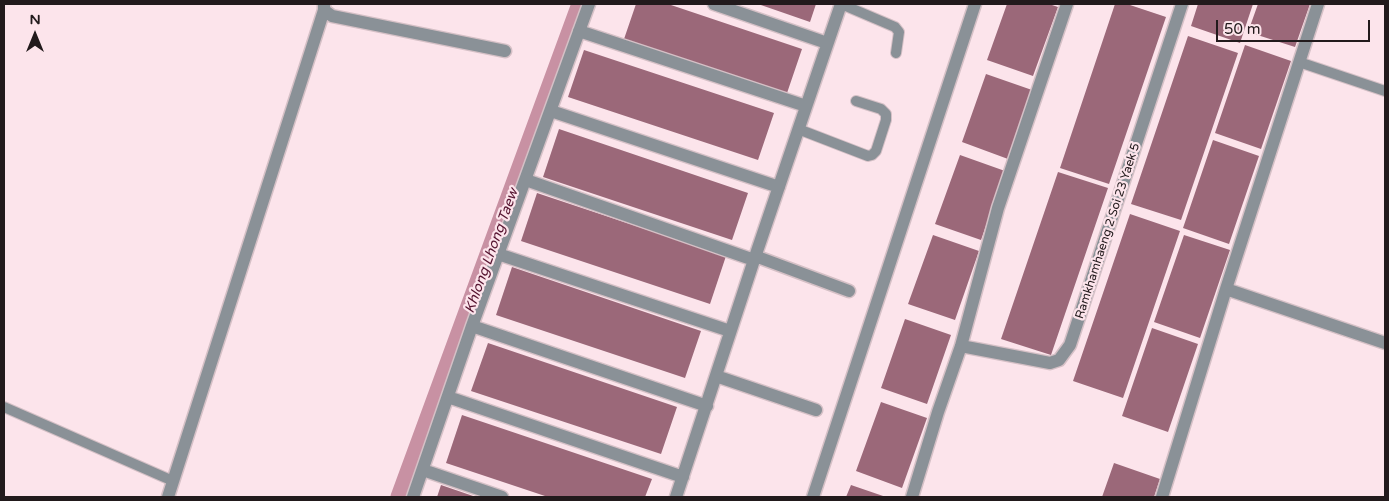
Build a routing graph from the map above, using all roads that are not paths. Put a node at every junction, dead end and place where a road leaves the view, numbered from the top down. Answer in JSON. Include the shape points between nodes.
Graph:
{"nodes":[{"id":1,"x":589,"y":4,"type":"edge"},
{"id":2,"x":714,"y":4,"type":"edge"},
{"id":3,"x":841,"y":4,"type":"edge"},
{"id":4,"x":975,"y":4,"type":"edge"},
{"id":5,"x":1068,"y":4,"type":"edge"},
{"id":6,"x":1182,"y":4,"type":"edge"},
{"id":7,"x":1318,"y":4,"type":"edge"},
{"id":8,"x":324,"y":7,"type":"edge"},
{"id":9,"x":580,"y":32,"type":"junction"},
{"id":10,"x":827,"y":43,"type":"junction"},
{"id":11,"x":505,"y":51,"type":"dead end"},
{"id":12,"x":896,"y":53,"type":"dead end"},
{"id":13,"x":1299,"y":62,"type":"junction"},
{"id":14,"x":1385,"y":91,"type":"edge"},
{"id":15,"x":856,"y":100,"type":"dead end"},
{"id":16,"x":806,"y":106,"type":"junction"},
{"id":17,"x":551,"y":111,"type":"junction"},
{"id":18,"x":798,"y":130,"type":"junction"},
{"id":19,"x":526,"y":180,"type":"junction"},
{"id":20,"x":779,"y":187,"type":"junction"},
{"id":21,"x":498,"y":254,"type":"junction"},
{"id":22,"x":755,"y":258,"type":"junction"},
{"id":23,"x":1226,"y":289,"type":"junction"},
{"id":24,"x":849,"y":291,"type":"dead end"},
{"id":25,"x":472,"y":326,"type":"junction"},
{"id":26,"x":730,"y":331,"type":"junction"},
{"id":27,"x":1385,"y":343,"type":"edge"},
{"id":28,"x":960,"y":346,"type":"junction"},
{"id":29,"x":716,"y":376,"type":"junction"},
{"id":30,"x":448,"y":397,"type":"junction"},
{"id":31,"x":707,"y":406,"type":"junction"},
{"id":32,"x":4,"y":407,"type":"edge"},
{"id":33,"x":816,"y":410,"type":"dead end"},
{"id":34,"x":423,"y":470,"type":"junction"},
{"id":35,"x":683,"y":477,"type":"junction"},
{"id":36,"x":173,"y":481,"type":"junction"},
{"id":37,"x":682,"y":496,"type":"edge"},
{"id":38,"x":168,"y":497,"type":"edge"},
{"id":39,"x":413,"y":497,"type":"edge"},
{"id":40,"x":502,"y":497,"type":"edge"},
{"id":41,"x":813,"y":497,"type":"edge"},
{"id":42,"x":912,"y":497,"type":"edge"},
{"id":43,"x":1162,"y":497,"type":"edge"}],
"edges":[{"from":1,"to":9,"type":"street"},
{"from":2,"to":10,"type":"street"},
{"from":3,"to":10,"type":"street"},
{"from":3,"to":12,"type":"lane","via":[[895,27],[899,32]]},
{"from":4,"to":41,"type":"street"},
{"from":5,"to":28,"type":"street","via":[[998,208]]},
{"from":6,"to":28,"type":"street","name":"Ramkhamhaeng 2 Soi 23 Yaek 5","via":[[1070,345],[1059,360],[1050,363]]},
{"from":7,"to":13,"type":"street"},
{"from":8,"to":11,"type":"street","via":[[332,16]]},
{"from":8,"to":36,"type":"street"},
{"from":9,"to":16,"type":"street"},
{"from":9,"to":17,"type":"street"},
{"from":10,"to":16,"type":"street"},
{"from":13,"to":14,"type":"lane"},
{"from":13,"to":23,"type":"street"},
{"from":15,"to":18,"type":"lane","via":[[886,114],[872,155]]},
{"from":16,"to":18,"type":"street"},
{"from":17,"to":19,"type":"street"},
{"from":17,"to":20,"type":"street"},
{"from":18,"to":20,"type":"street"},
{"from":19,"to":21,"type":"street"},
{"from":19,"to":22,"type":"street"},
{"from":20,"to":22,"type":"street"},
{"from":21,"to":25,"type":"street"},
{"from":21,"to":26,"type":"street"},
{"from":22,"to":24,"type":"street"},
{"from":22,"to":26,"type":"street"},
{"from":23,"to":27,"type":"street"},
{"from":23,"to":43,"type":"street"},
{"from":25,"to":30,"type":"street"},
{"from":25,"to":31,"type":"street"},
{"from":26,"to":29,"type":"street"},
{"from":28,"to":42,"type":"street"},
{"from":29,"to":31,"type":"street"},
{"from":29,"to":33,"type":"street"},
{"from":30,"to":34,"type":"street"},
{"from":30,"to":35,"type":"street"},
{"from":31,"to":35,"type":"street"},
{"from":32,"to":36,"type":"lane"},
{"from":34,"to":39,"type":"street"},
{"from":34,"to":40,"type":"street"},
{"from":35,"to":37,"type":"street"},
{"from":36,"to":38,"type":"street"}]}
